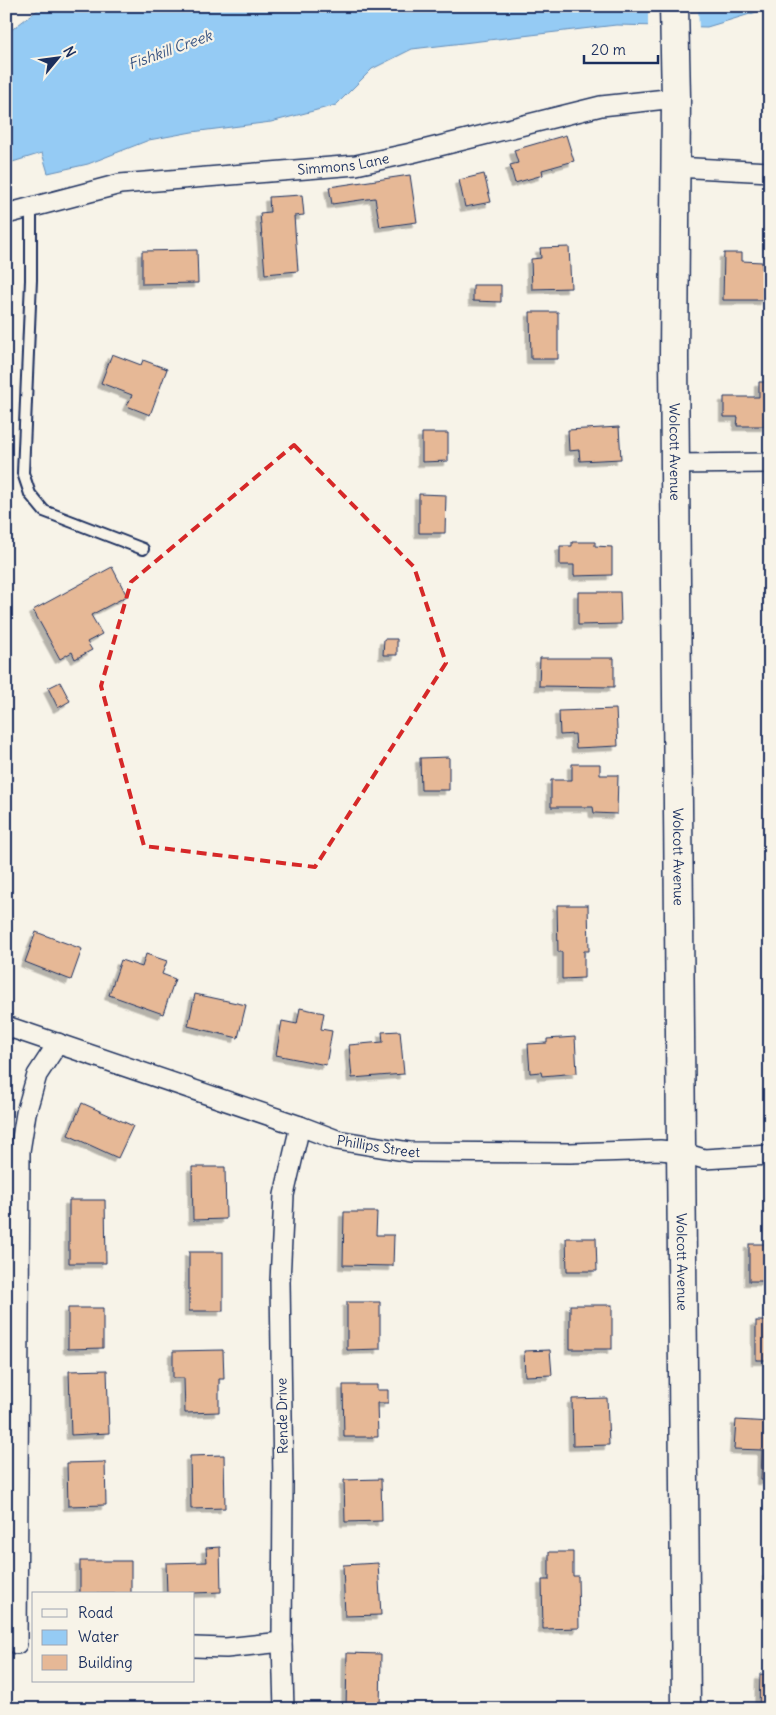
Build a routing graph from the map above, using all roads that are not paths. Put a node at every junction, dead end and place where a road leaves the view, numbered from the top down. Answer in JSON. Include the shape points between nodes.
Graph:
{"nodes":[{"id":1,"x":674,"y":6,"type":"edge"},
{"id":2,"x":676,"y":88,"type":"junction"},
{"id":3,"x":675,"y":166,"type":"junction"},
{"id":4,"x":770,"y":172,"type":"edge"},
{"id":5,"x":31,"y":207,"type":"junction"},
{"id":6,"x":8,"y":214,"type":"edge"},
{"id":7,"x":770,"y":463,"type":"edge"},
{"id":8,"x":675,"y":464,"type":"junction"},
{"id":9,"x":143,"y":549,"type":"dead end"},
{"id":10,"x":6,"y":1026,"type":"edge"},
{"id":11,"x":58,"y":1043,"type":"junction"},
{"id":12,"x":300,"y":1126,"type":"junction"},
{"id":13,"x":681,"y":1152,"type":"junction"},
{"id":14,"x":770,"y":1155,"type":"edge"},
{"id":15,"x":282,"y":1642,"type":"junction"},
{"id":16,"x":19,"y":1644,"type":"edge"},
{"id":17,"x":195,"y":1647,"type":"edge"},
{"id":18,"x":284,"y":1709,"type":"edge"},
{"id":19,"x":686,"y":1709,"type":"edge"}],
"edges":[{"from":1,"to":2,"type":"main road","name":"Wolcott Avenue"},
{"from":2,"to":3,"type":"main road","name":"Wolcott Avenue"},
{"from":2,"to":5,"type":"street","name":"Simmons Lane","via":[[356,165],[120,184]]},
{"from":3,"to":4,"type":"street"},
{"from":3,"to":8,"type":"main road","name":"Wolcott Avenue"},
{"from":5,"to":6,"type":"street","name":"Simmons Lane"},
{"from":5,"to":9,"type":"lane","via":[[23,473],[30,494],[44,511]]},
{"from":7,"to":8,"type":"street"},
{"from":8,"to":13,"type":"main road","name":"Wolcott Avenue"},
{"from":10,"to":11,"type":"street","name":"Phillips Street"},
{"from":11,"to":12,"type":"street","name":"Phillips Street"},
{"from":11,"to":16,"type":"street","via":[[37,1074],[20,1151]]},
{"from":12,"to":13,"type":"street","name":"Phillips Street","via":[[337,1140],[410,1152]]},
{"from":12,"to":15,"type":"street","name":"Rende Drive","via":[[284,1195],[280,1282]]},
{"from":13,"to":14,"type":"street","name":"Phillips Street","via":[[704,1159]]},
{"from":13,"to":19,"type":"main road","name":"Wolcott Avenue"},
{"from":15,"to":17,"type":"street","via":[[226,1648]]},
{"from":15,"to":18,"type":"street","name":"Rende Drive"}]}
